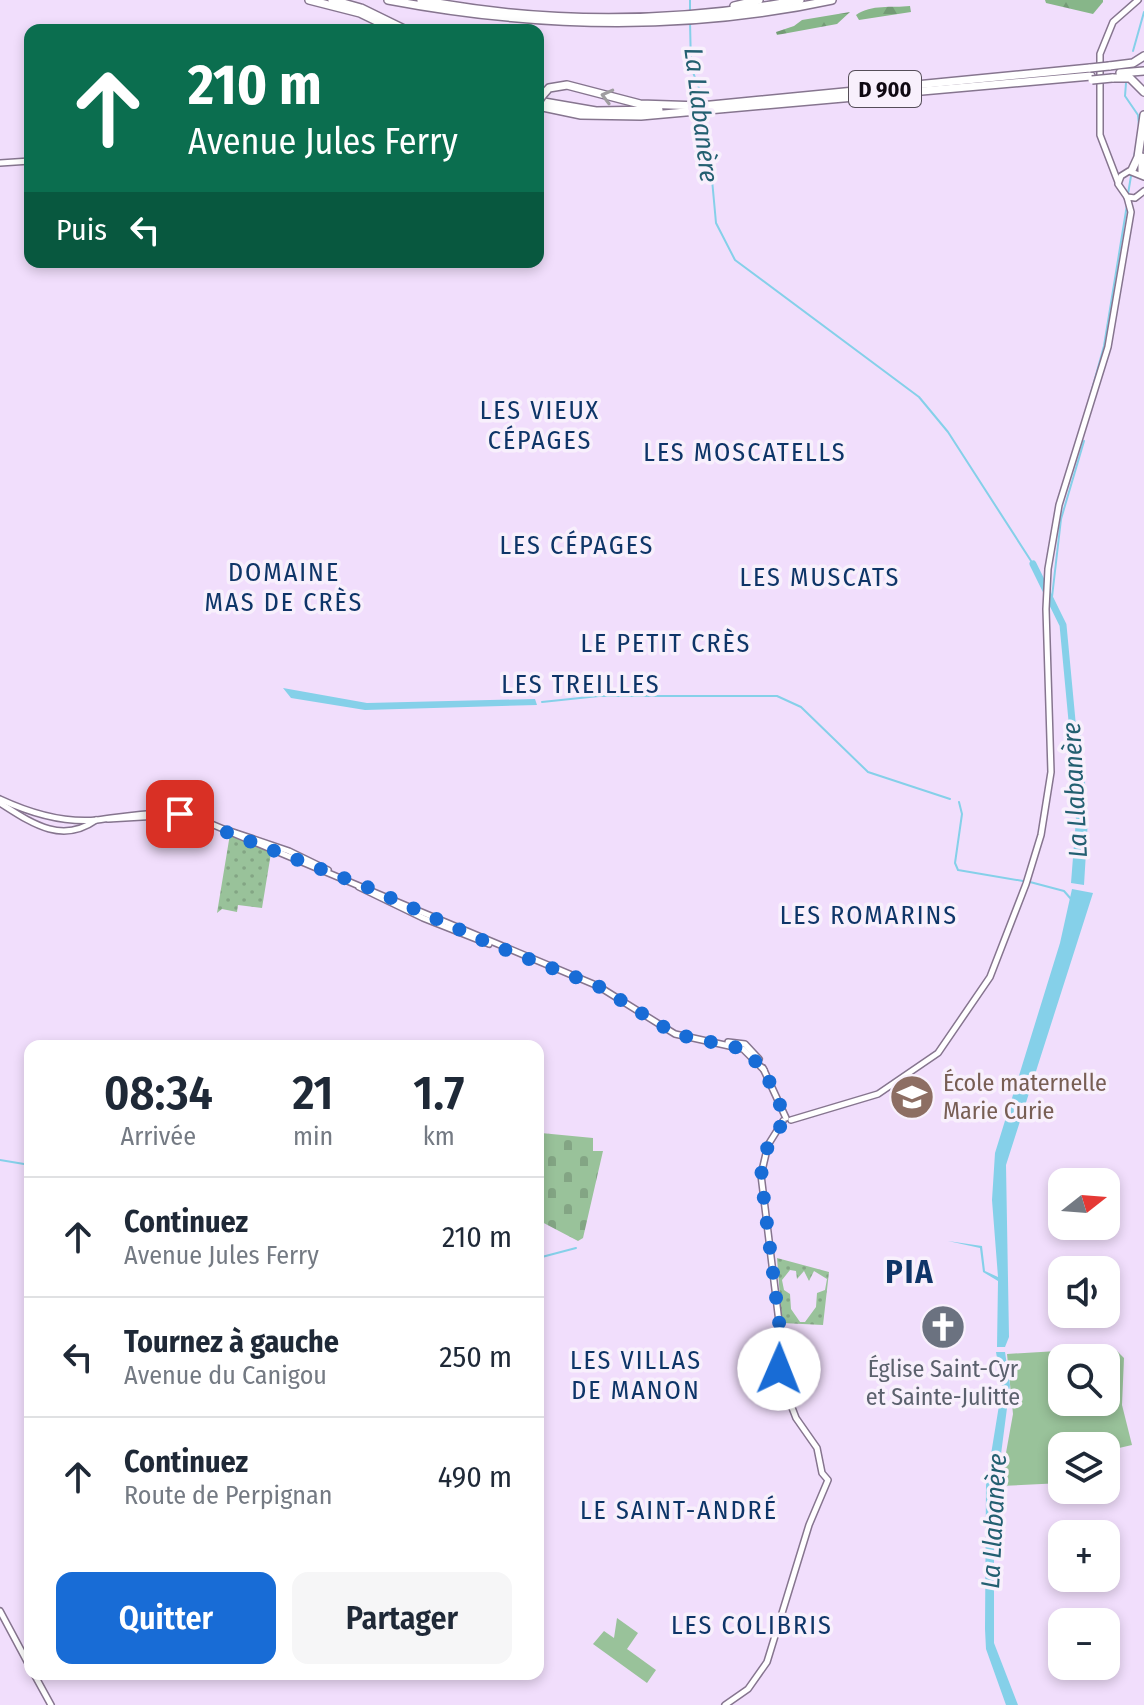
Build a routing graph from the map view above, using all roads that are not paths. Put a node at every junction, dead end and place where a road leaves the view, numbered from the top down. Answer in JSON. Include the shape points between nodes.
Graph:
{"nodes":[{"id":1,"x":309,"y":0,"type":"edge"},
{"id":2,"x":332,"y":0,"type":"edge"},
{"id":3,"x":388,"y":0,"type":"edge"},
{"id":4,"x":421,"y":0,"type":"edge"},
{"id":5,"x":759,"y":0,"type":"edge"},
{"id":6,"x":800,"y":0,"type":"edge"},
{"id":7,"x":832,"y":0,"type":"edge"},
{"id":8,"x":1138,"y":0,"type":"edge"},
{"id":9,"x":698,"y":16,"type":"junction"},
{"id":10,"x":683,"y":17,"type":"junction"},
{"id":11,"x":383,"y":24,"type":"edge"},
{"id":12,"x":394,"y":24,"type":"edge"},
{"id":13,"x":1144,"y":56,"type":"edge"},
{"id":14,"x":1144,"y":68,"type":"edge"},
{"id":15,"x":1110,"y":72,"type":"junction"},
{"id":16,"x":1091,"y":74,"type":"junction"},
{"id":17,"x":1144,"y":92,"type":"edge"},
{"id":18,"x":544,"y":98,"type":"edge"},
{"id":19,"x":544,"y":104,"type":"edge"},
{"id":20,"x":544,"y":105,"type":"edge"},
{"id":21,"x":705,"y":108,"type":"junction"},
{"id":22,"x":1144,"y":115,"type":"edge"},
{"id":23,"x":1144,"y":137,"type":"edge"},
{"id":24,"x":1102,"y":144,"type":"junction"},
{"id":25,"x":24,"y":161,"type":"edge"},
{"id":26,"x":0,"y":163,"type":"edge"},
{"id":27,"x":1129,"y":171,"type":"junction"},
{"id":28,"x":1143,"y":176,"type":"edge"},
{"id":29,"x":1118,"y":182,"type":"junction"},
{"id":30,"x":1144,"y":191,"type":"edge"},
{"id":31,"x":1127,"y":197,"type":"junction"},
{"id":32,"x":1138,"y":197,"type":"junction"},
{"id":33,"x":1128,"y":231,"type":"junction"},
{"id":34,"x":0,"y":801,"type":"edge"},
{"id":35,"x":69,"y":819,"type":"junction"},
{"id":36,"x":99,"y":819,"type":"junction"},
{"id":37,"x":68,"y":831,"type":"junction"},
{"id":38,"x":787,"y":1121,"type":"junction"},
{"id":39,"x":0,"y":1611,"type":"edge"},
{"id":40,"x":24,"y":1656,"type":"edge"},
{"id":41,"x":37,"y":1680,"type":"edge"},
{"id":42,"x":51,"y":1705,"type":"edge"},
{"id":43,"x":725,"y":1705,"type":"edge"}],
"edges":[{"from":1,"to":11,"type":"highway"},
{"from":2,"to":12,"type":"highway"},
{"from":3,"to":10,"type":"highway","via":[[550,22]]},
{"from":4,"to":10,"type":"highway","via":[[580,17]]},
{"from":5,"to":9,"type":"highway"},
{"from":6,"to":9,"type":"highway"},
{"from":7,"to":9,"type":"highway"},
{"from":8,"to":24,"type":"main road","via":[[1119,14],[1103,42]]},
{"from":9,"to":10,"type":"highway"},
{"from":13,"to":15,"type":"highway"},
{"from":14,"to":15,"type":"highway","number":"D 900"},
{"from":15,"to":16,"type":"highway","number":"D 900","bridge":true},
{"from":15,"to":17,"type":"highway","via":[[1130,78]]},
{"from":16,"to":21,"type":"highway","number":"D 900"},
{"from":16,"to":21,"type":"highway","number":"D 900"},
{"from":21,"to":18,"type":"highway","one_way":true,"via":[[652,106],[569,86],[556,86]]},
{"from":19,"to":21,"type":"highway","number":"D 900","via":[[613,112]]},
{"from":20,"to":21,"type":"highway","number":"D 900","via":[[562,113],[627,117]]},
{"from":22,"to":27,"type":"highway","via":[[1138,157]]},
{"from":23,"to":28,"type":"highway"},
{"from":24,"to":27,"type":"main road","via":[[1115,165]]},
{"from":24,"to":29,"type":"main road"},
{"from":25,"to":26,"type":"main road"},
{"from":27,"to":28,"type":"main road"},
{"from":27,"to":29,"type":"main road"},
{"from":29,"to":31,"type":"main road"},
{"from":30,"to":32,"type":"main road"},
{"from":31,"to":32,"type":"main road"},
{"from":31,"to":33,"type":"main road"},
{"from":32,"to":33,"type":"main road"},
{"from":33,"to":38,"type":"main road","via":[[1108,347],[1062,492],[1048,569],[1051,772],[1041,835],[990,977],[933,1058],[878,1094]]},
{"from":34,"to":35,"type":"main road"},
{"from":34,"to":37,"type":"main road","via":[[37,827]]},
{"from":35,"to":36,"type":"main road"},
{"from":35,"to":37,"type":"main road"},
{"from":36,"to":37,"type":"main road"},
{"from":36,"to":38,"type":"main road","via":[[168,812],[225,830],[607,991],[675,1034],[745,1044],[757,1054]]},
{"from":38,"to":43,"type":"main road","via":[[763,1157],[761,1175],[780,1379],[828,1480],[767,1662],[748,1689]]},
{"from":39,"to":40,"type":"main road"},
{"from":41,"to":42,"type":"main road"}]}
